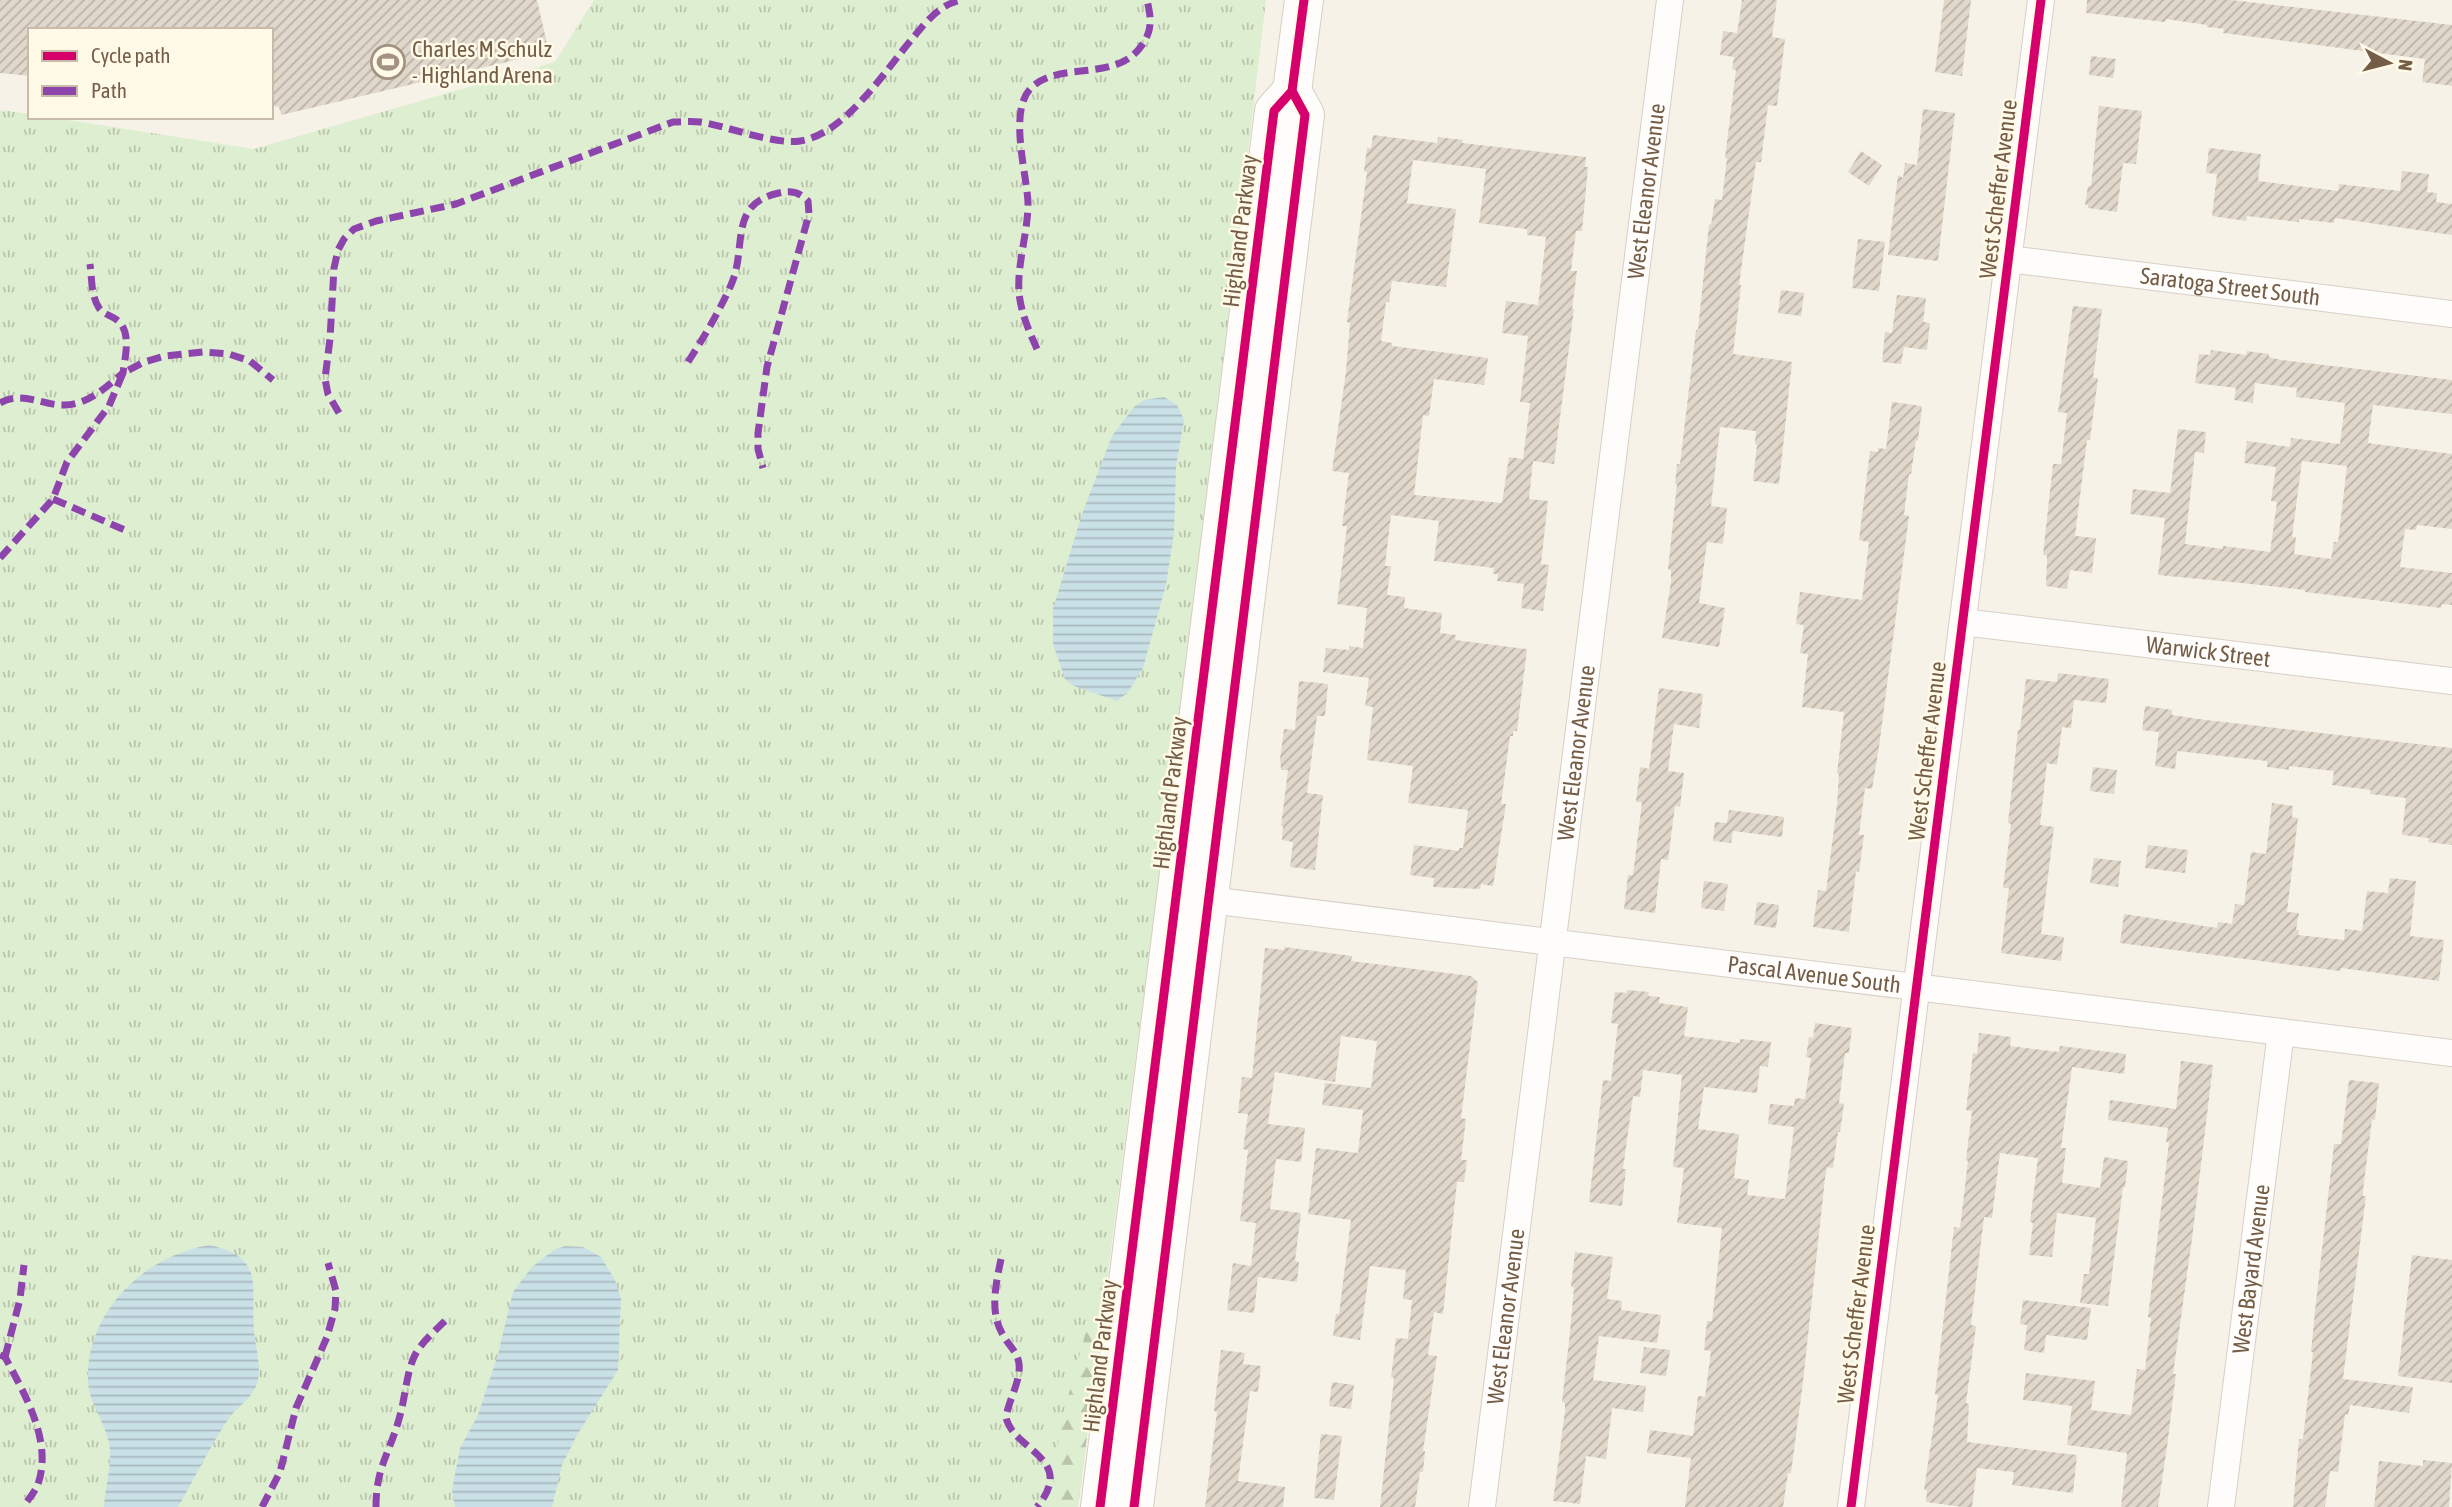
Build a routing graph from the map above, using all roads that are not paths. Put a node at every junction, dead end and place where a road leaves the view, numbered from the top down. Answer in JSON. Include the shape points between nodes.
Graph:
{"nodes":[{"id":1,"x":1304,"y":0,"type":"edge"},
{"id":2,"x":1670,"y":0,"type":"edge"},
{"id":3,"x":2041,"y":0,"type":"edge"},
{"id":4,"x":2008,"y":259,"type":"junction"},
{"id":5,"x":2452,"y":314,"type":"edge"},
{"id":6,"x":1963,"y":622,"type":"junction"},
{"id":7,"x":2452,"y":681,"type":"edge"},
{"id":8,"x":1192,"y":898,"type":"junction"},
{"id":9,"x":1553,"y":943,"type":"junction"},
{"id":10,"x":1916,"y":987,"type":"junction"},
{"id":11,"x":2281,"y":1032,"type":"junction"},
{"id":12,"x":2452,"y":1053,"type":"edge"},
{"id":13,"x":1100,"y":1507,"type":"edge"},
{"id":14,"x":1134,"y":1507,"type":"edge"},
{"id":15,"x":1482,"y":1507,"type":"edge"},
{"id":16,"x":1851,"y":1507,"type":"edge"},
{"id":17,"x":2221,"y":1507,"type":"edge"}],
"edges":[{"from":1,"to":8,"type":"street","name":"Highland Parkway","via":[[1292,91],[1306,116]]},
{"from":2,"to":9,"type":"street","name":"West Eleanor Avenue"},
{"from":3,"to":4,"type":"street","name":"West Scheffer Avenue"},
{"from":4,"to":5,"type":"street","name":"Saratoga Street South"},
{"from":4,"to":6,"type":"street","name":"West Scheffer Avenue"},
{"from":6,"to":7,"type":"street","name":"Warwick Street"},
{"from":6,"to":10,"type":"street","name":"West Scheffer Avenue"},
{"from":8,"to":9,"type":"street","name":"Pascal Avenue South"},
{"from":8,"to":13,"type":"street","name":"Highland Parkway"},
{"from":8,"to":14,"type":"street","name":"Highland Parkway"},
{"from":9,"to":10,"type":"street","name":"Pascal Avenue South"},
{"from":9,"to":15,"type":"street","name":"West Eleanor Avenue"},
{"from":10,"to":11,"type":"street","name":"Pascal Avenue South"},
{"from":10,"to":16,"type":"street","name":"West Scheffer Avenue"},
{"from":11,"to":12,"type":"street","name":"Pascal Avenue South"},
{"from":11,"to":17,"type":"street","name":"West Bayard Avenue"}]}
